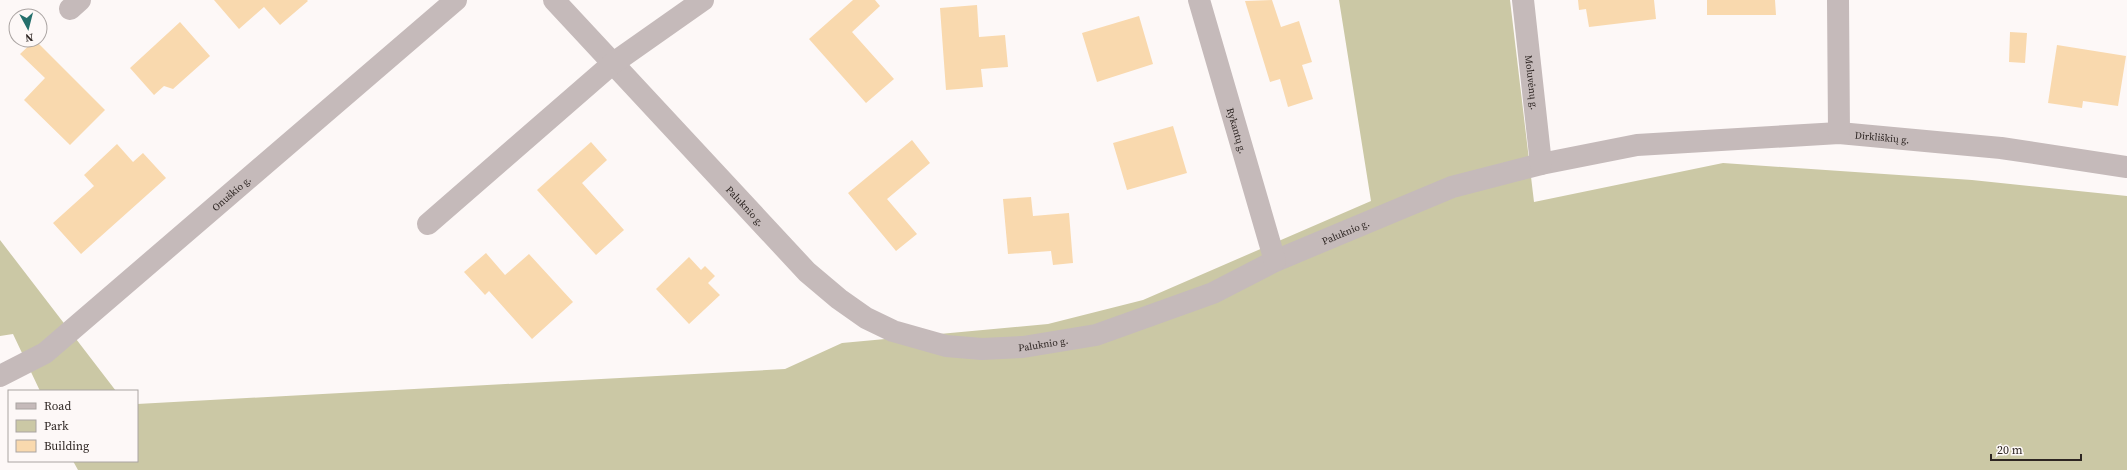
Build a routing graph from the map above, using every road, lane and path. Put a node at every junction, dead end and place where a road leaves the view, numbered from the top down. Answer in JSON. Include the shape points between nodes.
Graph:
{"nodes":[{"id":1,"x":456,"y":0,"type":"edge"},
{"id":2,"x":554,"y":0,"type":"edge"},
{"id":3,"x":703,"y":0,"type":"edge"},
{"id":4,"x":1199,"y":0,"type":"edge"},
{"id":5,"x":1523,"y":0,"type":"edge"},
{"id":6,"x":1838,"y":0,"type":"edge"},
{"id":7,"x":612,"y":64,"type":"junction"},
{"id":8,"x":1839,"y":133,"type":"junction"},
{"id":9,"x":1637,"y":145,"type":"joint"},
{"id":10,"x":1541,"y":164,"type":"junction"},
{"id":11,"x":2127,"y":167,"type":"edge"},
{"id":12,"x":428,"y":224,"type":"dead end"},
{"id":13,"x":1275,"y":261,"type":"junction"},
{"id":14,"x":0,"y":376,"type":"edge"}],
"edges":[{"from":1,"to":14,"type":"street","name":"Onuškio g.","via":[[45,353]]},
{"from":2,"to":7,"type":"street","name":"Paluknio g."},
{"from":3,"to":7,"type":"street"},
{"from":4,"to":13,"type":"street","name":"Rykantų g."},
{"from":5,"to":10,"type":"street","name":"Moluvėnų g."},
{"from":6,"to":8,"type":"street"},
{"from":7,"to":12,"type":"street"},
{"from":7,"to":13,"type":"street","name":"Paluknio g.","via":[[807,272],[866,318],[893,332],[946,346],[982,349],[1023,347],[1096,335],[1213,293]]},
{"from":8,"to":9,"type":"street","name":"Dirkliškių g."},
{"from":8,"to":11,"type":"street","name":"Dirkliškių g.","via":[[2000,148]]},
{"from":9,"to":10,"type":"street","name":"Paluknio g."},
{"from":10,"to":13,"type":"street","name":"Paluknio g.","via":[[1452,187]]}]}
